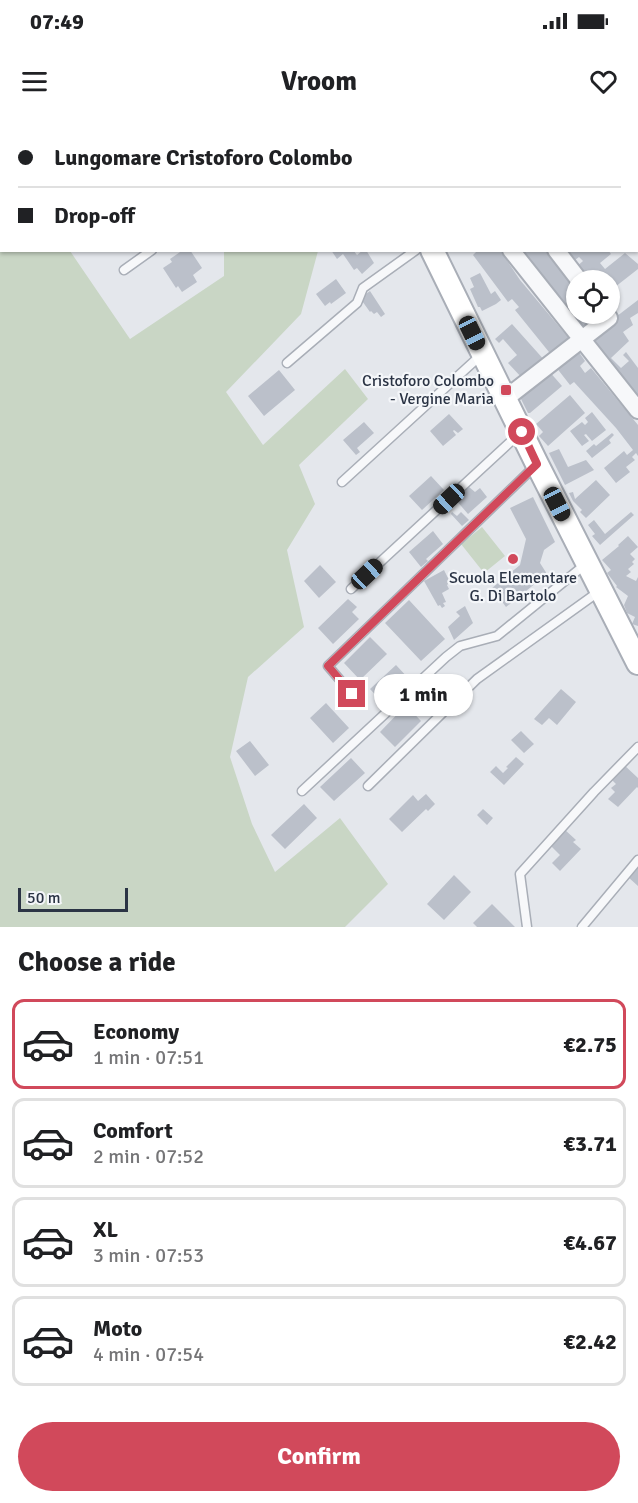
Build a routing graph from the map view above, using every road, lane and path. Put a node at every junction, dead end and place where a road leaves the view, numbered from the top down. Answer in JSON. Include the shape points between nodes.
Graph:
{"nodes":[{"id":1,"x":149,"y":252,"type":"edge"},
{"id":2,"x":413,"y":252,"type":"edge"},
{"id":3,"x":433,"y":252,"type":"edge"},
{"id":4,"x":513,"y":252,"type":"edge"},
{"id":5,"x":558,"y":252,"type":"edge"},
{"id":6,"x":124,"y":270,"type":"dead end"},
{"id":7,"x":571,"y":270,"type":"edge"},
{"id":8,"x":601,"y":324,"type":"edge"},
{"id":9,"x":582,"y":339,"type":"junction"},
{"id":10,"x":482,"y":354,"type":"junction"},
{"id":11,"x":287,"y":363,"type":"dead end"},
{"id":12,"x":505,"y":399,"type":"junction"},
{"id":13,"x":638,"y":410,"type":"edge"},
{"id":14,"x":522,"y":432,"type":"junction"},
{"id":15,"x":537,"y":464,"type":"junction"},
{"id":16,"x":342,"y":482,"type":"dead end"},
{"id":17,"x":588,"y":563,"type":"junction"},
{"id":18,"x":351,"y":589,"type":"dead end"},
{"id":19,"x":601,"y":590,"type":"junction"},
{"id":20,"x":638,"y":663,"type":"edge"},
{"id":21,"x":352,"y":694,"type":"dead end"},
{"id":22,"x":638,"y":747,"type":"edge"},
{"id":23,"x":368,"y":786,"type":"dead end"},
{"id":24,"x":302,"y":791,"type":"dead end"},
{"id":25,"x":638,"y":860,"type":"edge"},
{"id":26,"x":527,"y":927,"type":"edge"},
{"id":27,"x":582,"y":927,"type":"edge"}],
"edges":[{"from":1,"to":6,"type":"lane"},
{"from":2,"to":11,"type":"lane","via":[[363,288],[357,303]]},
{"from":3,"to":10,"type":"main road"},
{"from":4,"to":9,"type":"street"},
{"from":5,"to":7,"type":"street"},
{"from":8,"to":9,"type":"street"},
{"from":9,"to":12,"type":"street"},
{"from":9,"to":13,"type":"street"},
{"from":10,"to":12,"type":"main road"},
{"from":10,"to":16,"type":"lane"},
{"from":12,"to":14,"type":"main road"},
{"from":14,"to":15,"type":"main road"},
{"from":14,"to":18,"type":"lane"},
{"from":15,"to":17,"type":"main road"},
{"from":15,"to":21,"type":"lane","via":[[328,666]]},
{"from":17,"to":19,"type":"main road"},
{"from":17,"to":24,"type":"lane","via":[[497,636],[453,651]]},
{"from":19,"to":20,"type":"main road"},
{"from":19,"to":23,"type":"lane","via":[[477,679]]},
{"from":22,"to":26,"type":"lane","via":[[520,874]]},
{"from":25,"to":27,"type":"lane"}]}
